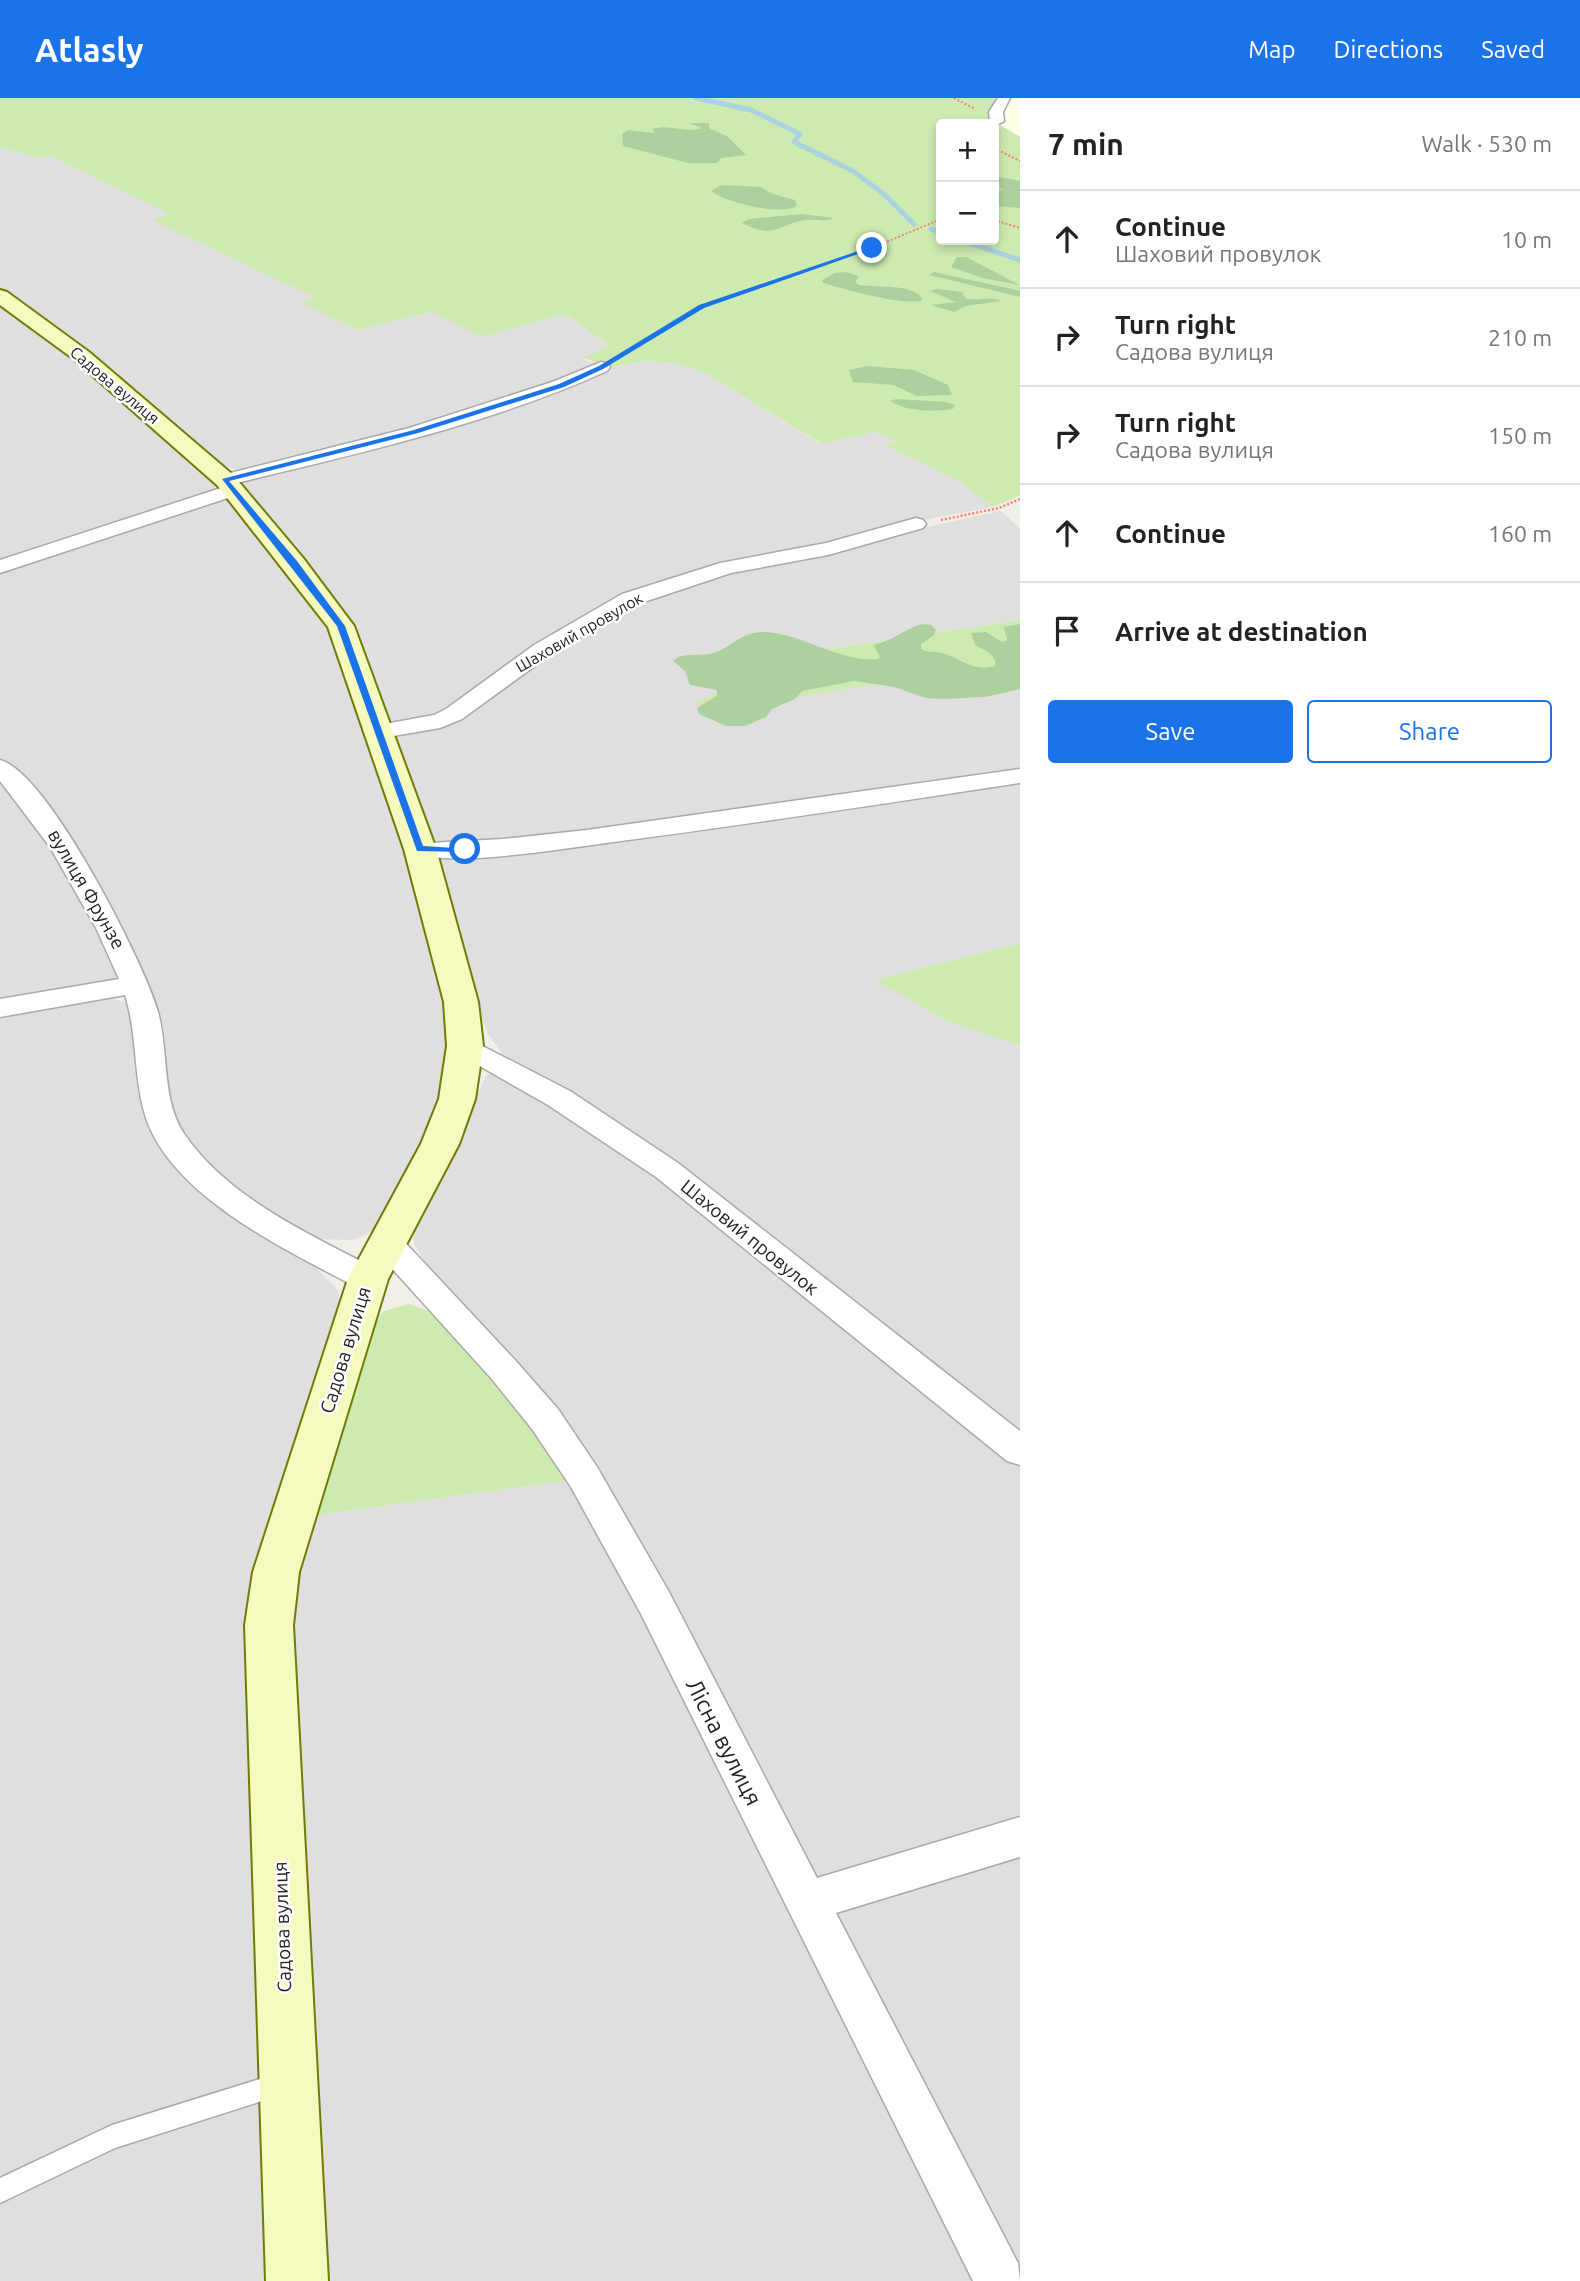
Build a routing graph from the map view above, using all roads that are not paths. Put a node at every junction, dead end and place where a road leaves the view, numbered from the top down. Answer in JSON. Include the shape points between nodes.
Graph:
{"nodes":[{"id":1,"x":1004,"y":98,"type":"edge"},
{"id":2,"x":998,"y":119,"type":"edge"},
{"id":3,"x":0,"y":296,"type":"edge"},
{"id":4,"x":601,"y":367,"type":"road end"},
{"id":5,"x":229,"y":485,"type":"junction"},
{"id":6,"x":916,"y":524,"type":"road end"},
{"id":7,"x":0,"y":567,"type":"edge"},
{"id":8,"x":376,"y":732,"type":"junction"},
{"id":9,"x":0,"y":767,"type":"edge"},
{"id":10,"x":1020,"y":776,"type":"edge"},
{"id":11,"x":420,"y":849,"type":"junction"},
{"id":12,"x":136,"y":985,"type":"junction"},
{"id":13,"x":0,"y":1008,"type":"edge"},
{"id":14,"x":465,"y":1046,"type":"junction"},
{"id":15,"x":388,"y":1244,"type":"junction"},
{"id":16,"x":368,"y":1279,"type":"junction"},
{"id":17,"x":1020,"y":1451,"type":"edge"},
{"id":18,"x":1020,"y":1838,"type":"edge"},
{"id":19,"x":805,"y":1902,"type":"junction"},
{"id":20,"x":289,"y":2082,"type":"junction"},
{"id":21,"x":0,"y":2191,"type":"edge"},
{"id":22,"x":297,"y":2281,"type":"edge"},
{"id":23,"x":1000,"y":2281,"type":"edge"}],
"edges":[{"from":1,"to":2,"type":"street","via":[[996,112]]},
{"from":3,"to":5,"type":"street","name":"Садова вулиця","via":[[82,356]]},
{"from":4,"to":5,"type":"street","via":[[561,386],[416,432]]},
{"from":5,"to":7,"type":"street"},
{"from":5,"to":8,"type":"street","name":"Садова вулиця","via":[[341,626]]},
{"from":6,"to":8,"type":"street","name":"Шаховий провулок","via":[[828,549],[727,567],[630,599],[542,650],[454,714],[440,721]]},
{"from":8,"to":11,"type":"street","name":"Садова вулиця"},
{"from":9,"to":12,"type":"street","name":"вулиця Фрунзе","via":[[57,834],[130,965]]},
{"from":10,"to":11,"type":"street","via":[[582,838]]},
{"from":11,"to":14,"type":"street","name":"Садова вулиця","via":[[461,1002]]},
{"from":12,"to":13,"type":"street"},
{"from":12,"to":16,"type":"street","name":"вулиця Фрунзе","via":[[145,1016],[153,1084],[169,1136],[192,1164],[240,1203],[295,1241]]},
{"from":14,"to":15,"type":"street","name":"Садова вулиця","via":[[457,1099],[440,1144]]},
{"from":14,"to":17,"type":"street","name":"Шаховий провулок","via":[[559,1098],[667,1170]]},
{"from":15,"to":16,"type":"street","name":"Садова вулиця"},
{"from":15,"to":19,"type":"street","name":"Лісна вулиця","via":[[503,1369],[545,1419],[584,1477],[655,1603]]},
{"from":16,"to":20,"type":"street","name":"Садова вулиця","via":[[276,1572],[269,1625]]},
{"from":18,"to":19,"type":"street"},
{"from":19,"to":23,"type":"street","name":"Лісна вулиця"},
{"from":20,"to":21,"type":"lane","via":[[113,2137]]},
{"from":20,"to":22,"type":"street","name":"Садова вулиця"}]}
